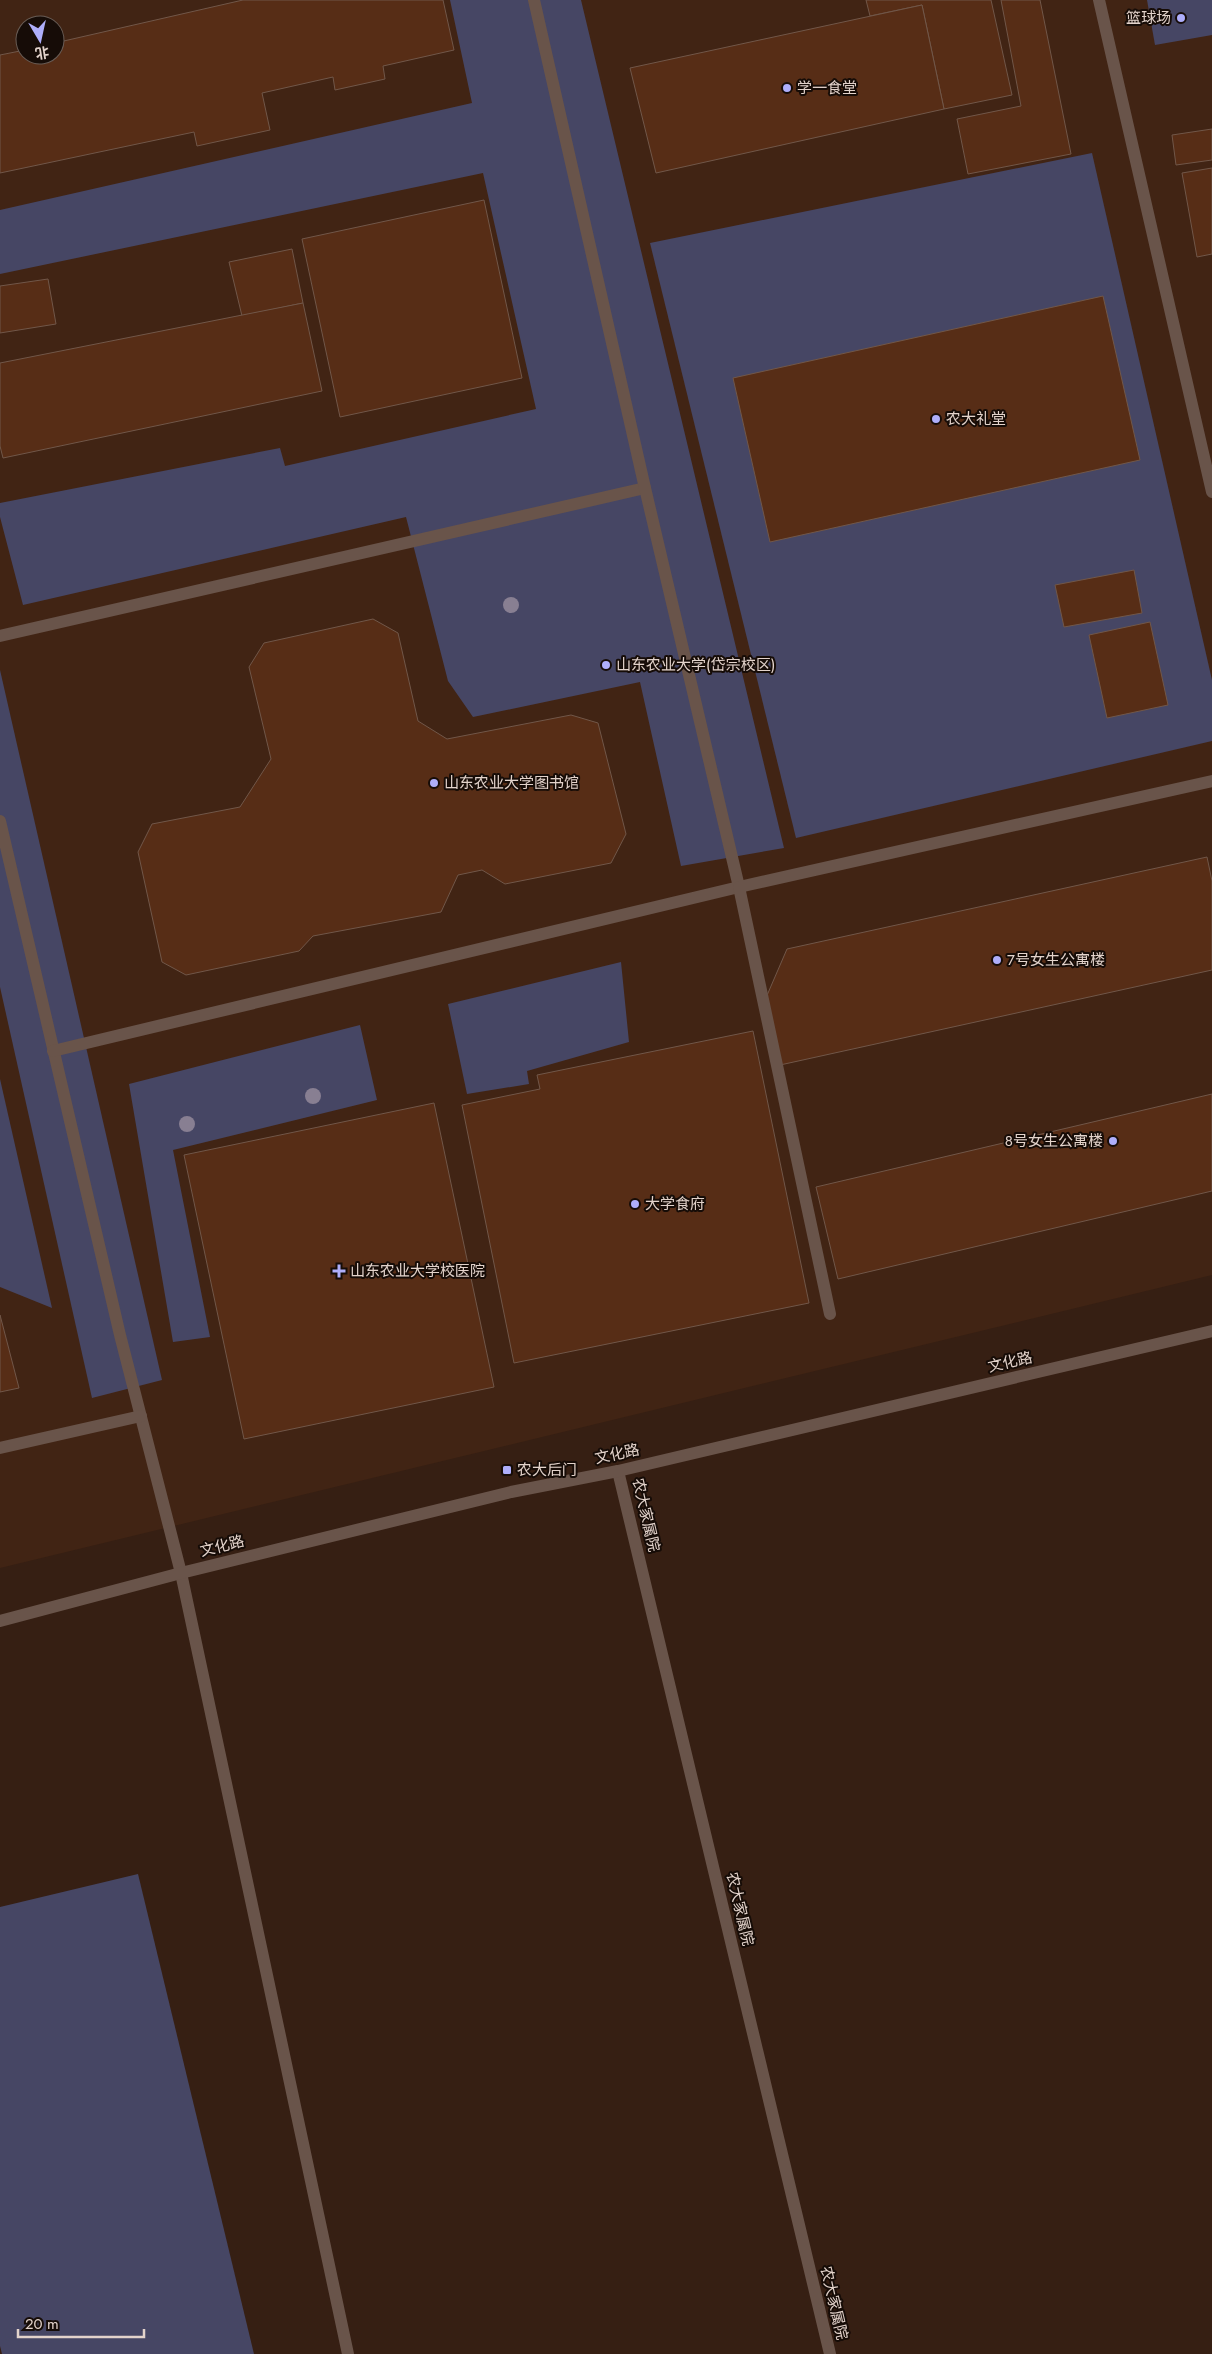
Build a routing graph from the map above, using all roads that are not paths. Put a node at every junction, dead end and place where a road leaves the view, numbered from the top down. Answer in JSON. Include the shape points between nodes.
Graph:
{"nodes":[{"id":1,"x":534,"y":0,"type":"edge"},
{"id":2,"x":1099,"y":0,"type":"edge"},
{"id":3,"x":645,"y":488,"type":"junction"},
{"id":4,"x":1212,"y":492,"type":"edge"},
{"id":5,"x":0,"y":636,"type":"edge"},
{"id":6,"x":1212,"y":781,"type":"edge"},
{"id":7,"x":0,"y":821,"type":"edge"},
{"id":8,"x":739,"y":888,"type":"junction"},
{"id":9,"x":53,"y":1051,"type":"junction"},
{"id":10,"x":830,"y":1314,"type":"dead end"},
{"id":11,"x":1212,"y":1331,"type":"edge"},
{"id":12,"x":141,"y":1416,"type":"junction"},
{"id":13,"x":0,"y":1448,"type":"edge"},
{"id":14,"x":618,"y":1471,"type":"junction"},
{"id":15,"x":182,"y":1573,"type":"junction"},
{"id":16,"x":0,"y":1621,"type":"edge"},
{"id":17,"x":348,"y":2354,"type":"edge"},
{"id":18,"x":830,"y":2354,"type":"edge"}],
"edges":[{"from":1,"to":3,"type":"street"},
{"from":2,"to":4,"type":"street"},
{"from":3,"to":5,"type":"street"},
{"from":3,"to":8,"type":"street"},
{"from":6,"to":8,"type":"street"},
{"from":7,"to":9,"type":"street"},
{"from":8,"to":9,"type":"street"},
{"from":8,"to":10,"type":"street"},
{"from":9,"to":12,"type":"street"},
{"from":11,"to":14,"type":"street","name":"文化路"},
{"from":12,"to":13,"type":"street"},
{"from":12,"to":15,"type":"street"},
{"from":14,"to":15,"type":"street","name":"文化路","via":[[511,1492]]},
{"from":14,"to":18,"type":"street","name":"农大家属院"},
{"from":15,"to":16,"type":"street","name":"文化路"},
{"from":15,"to":17,"type":"street"}]}
